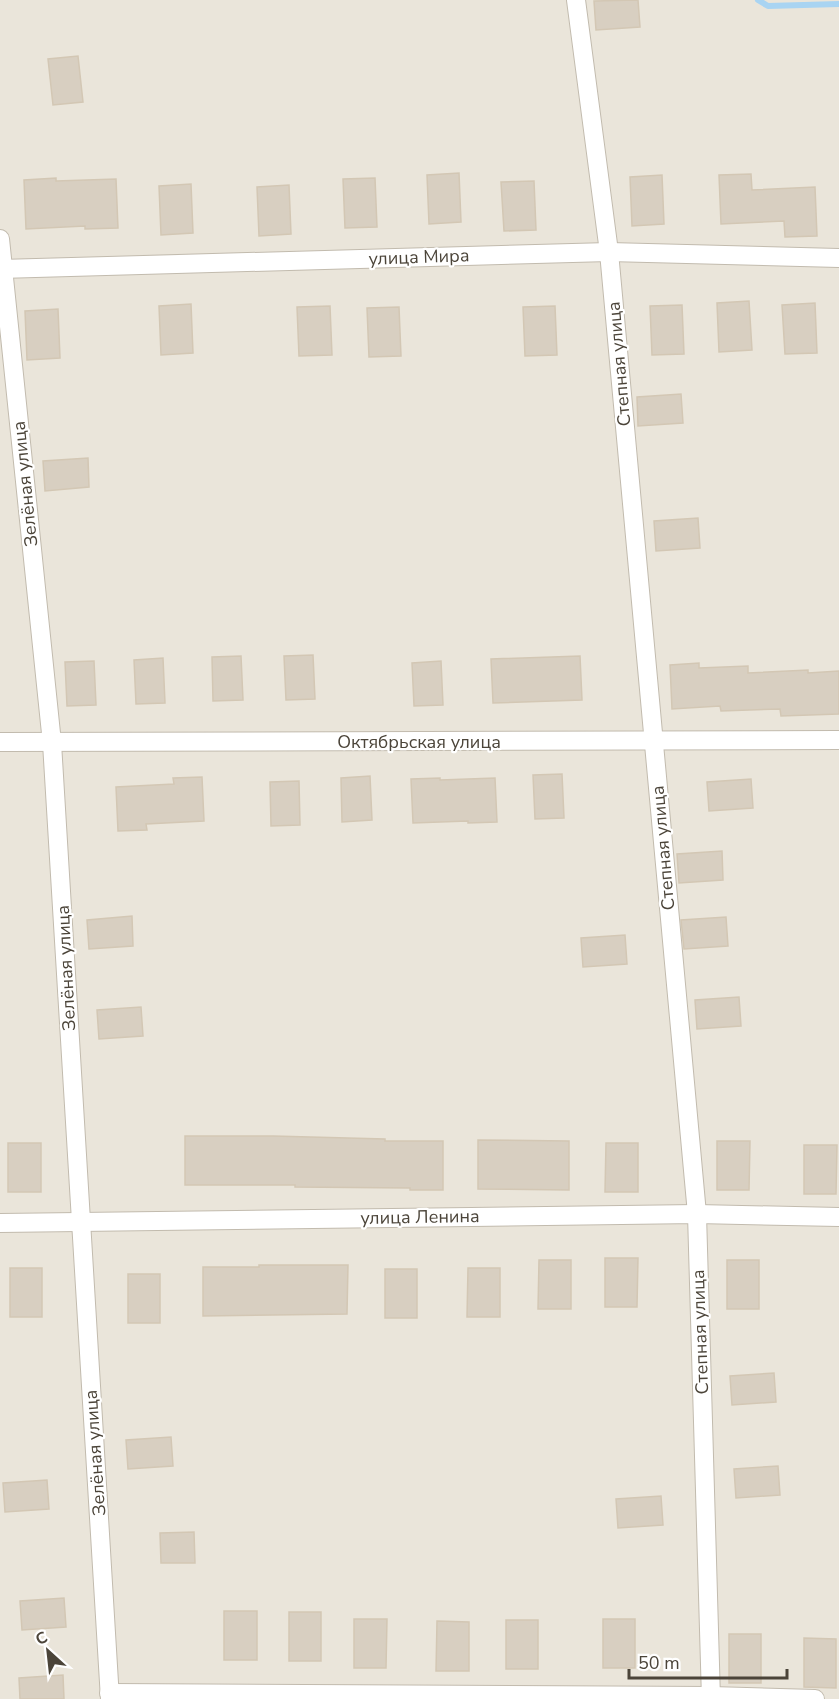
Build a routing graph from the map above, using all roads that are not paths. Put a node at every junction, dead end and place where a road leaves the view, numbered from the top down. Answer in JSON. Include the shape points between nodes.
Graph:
{"nodes":[{"id":1,"x":576,"y":0,"type":"edge"},
{"id":2,"x":0,"y":239,"type":"edge"},
{"id":3,"x":609,"y":252,"type":"junction"},
{"id":4,"x":839,"y":258,"type":"edge"},
{"id":5,"x":1,"y":269,"type":"edge"},
{"id":6,"x":839,"y":740,"type":"edge"},
{"id":7,"x":653,"y":741,"type":"junction"},
{"id":8,"x":0,"y":742,"type":"edge"},
{"id":9,"x":52,"y":742,"type":"junction"},
{"id":10,"x":697,"y":1214,"type":"junction"},
{"id":11,"x":839,"y":1217,"type":"edge"},
{"id":12,"x":81,"y":1221,"type":"junction"},
{"id":13,"x":0,"y":1223,"type":"edge"},
{"id":14,"x":110,"y":1696,"type":"edge"},
{"id":15,"x":711,"y":1698,"type":"edge"},
{"id":16,"x":815,"y":1699,"type":"edge"}],
"edges":[{"from":1,"to":3,"type":"street","name":"Степная улица"},
{"from":2,"to":5,"type":"street","name":"Зелёная улица"},
{"from":3,"to":4,"type":"street","name":"улица Мира"},
{"from":3,"to":5,"type":"street","name":"улица Мира"},
{"from":3,"to":7,"type":"street","name":"Степная улица"},
{"from":5,"to":9,"type":"street","name":"Зелёная улица"},
{"from":6,"to":7,"type":"street","name":"Октябрьская улица"},
{"from":7,"to":9,"type":"street","name":"Октябрьская улица"},
{"from":7,"to":10,"type":"street","name":"Степная улица"},
{"from":8,"to":9,"type":"street","name":"Октябрьская улица"},
{"from":9,"to":12,"type":"street","name":"Зелёная улица"},
{"from":10,"to":11,"type":"street","name":"улица Ленина"},
{"from":10,"to":12,"type":"street","name":"улица Ленина"},
{"from":10,"to":15,"type":"street","name":"Степная улица"},
{"from":12,"to":13,"type":"street","name":"улица Ленина"},
{"from":12,"to":14,"type":"street","name":"Зелёная улица"},
{"from":14,"to":15,"type":"street"},
{"from":15,"to":16,"type":"street"}]}
